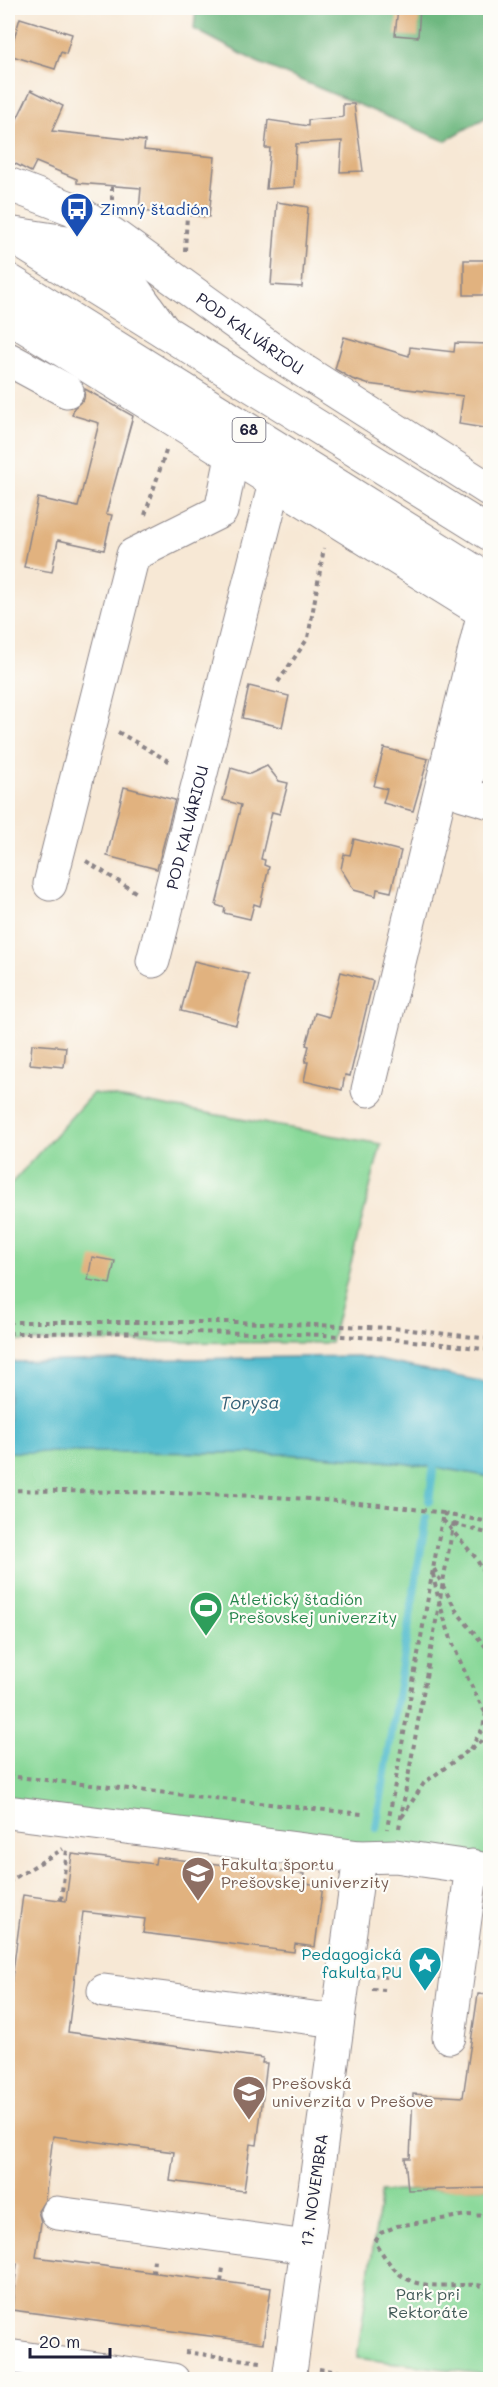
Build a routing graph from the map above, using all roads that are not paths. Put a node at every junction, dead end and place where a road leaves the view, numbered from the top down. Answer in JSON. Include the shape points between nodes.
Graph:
{"nodes":[{"id":1,"x":8,"y":184,"type":"edge"},
{"id":2,"x":8,"y":234,"type":"edge"},
{"id":3,"x":10,"y":295,"type":"edge"},
{"id":4,"x":8,"y":359,"type":"edge"},
{"id":5,"x":67,"y":391,"type":"dead end"},
{"id":6,"x":232,"y":457,"type":"junction"},
{"id":7,"x":275,"y":483,"type":"junction"},
{"id":8,"x":490,"y":490,"type":"edge"},
{"id":9,"x":490,"y":534,"type":"edge"},
{"id":10,"x":490,"y":580,"type":"edge"},
{"id":11,"x":488,"y":614,"type":"edge"},
{"id":12,"x":490,"y":688,"type":"edge"},
{"id":13,"x":490,"y":802,"type":"edge"},
{"id":14,"x":50,"y":884,"type":"dead end"},
{"id":15,"x":153,"y":961,"type":"dead end"},
{"id":16,"x":368,"y":1090,"type":"dead end"},
{"id":17,"x":8,"y":1812,"type":"edge"},
{"id":18,"x":379,"y":1856,"type":"junction"},
{"id":19,"x":481,"y":1868,"type":"edge"},
{"id":20,"x":104,"y":1991,"type":"dead end"},
{"id":21,"x":338,"y":2021,"type":"junction"},
{"id":22,"x":449,"y":2037,"type":"dead end"},
{"id":23,"x":57,"y":2212,"type":"dead end"},
{"id":24,"x":307,"y":2247,"type":"junction"},
{"id":25,"x":8,"y":2356,"type":"edge"},
{"id":26,"x":173,"y":2365,"type":"edge"},
{"id":27,"x":290,"y":2373,"type":"edge"}],
"edges":[{"from":1,"to":8,"type":"street","name":"POD KALVÁRIOU","via":[[74,209],[288,362]]},
{"from":2,"to":9,"type":"street","number":"68"},
{"from":3,"to":6,"type":"street"},
{"from":3,"to":10,"type":"street","number":"68"},
{"from":4,"to":5,"type":"street"},
{"from":6,"to":7,"type":"street"},
{"from":6,"to":14,"type":"street","via":[[221,511],[133,555]]},
{"from":7,"to":11,"type":"street"},
{"from":7,"to":15,"type":"street","name":"POD KALVÁRIOU"},
{"from":11,"to":16,"type":"street"},
{"from":12,"to":13,"type":"street","via":[[463,794]]},
{"from":17,"to":18,"type":"street"},
{"from":18,"to":19,"type":"street"},
{"from":18,"to":21,"type":"street","name":"17. NOVEMBRA"},
{"from":19,"to":22,"type":"street"},
{"from":20,"to":21,"type":"street"},
{"from":21,"to":24,"type":"street","name":"17. NOVEMBRA"},
{"from":23,"to":24,"type":"street"},
{"from":24,"to":27,"type":"street","name":"17. NOVEMBRA"},
{"from":25,"to":26,"type":"street"}]}
